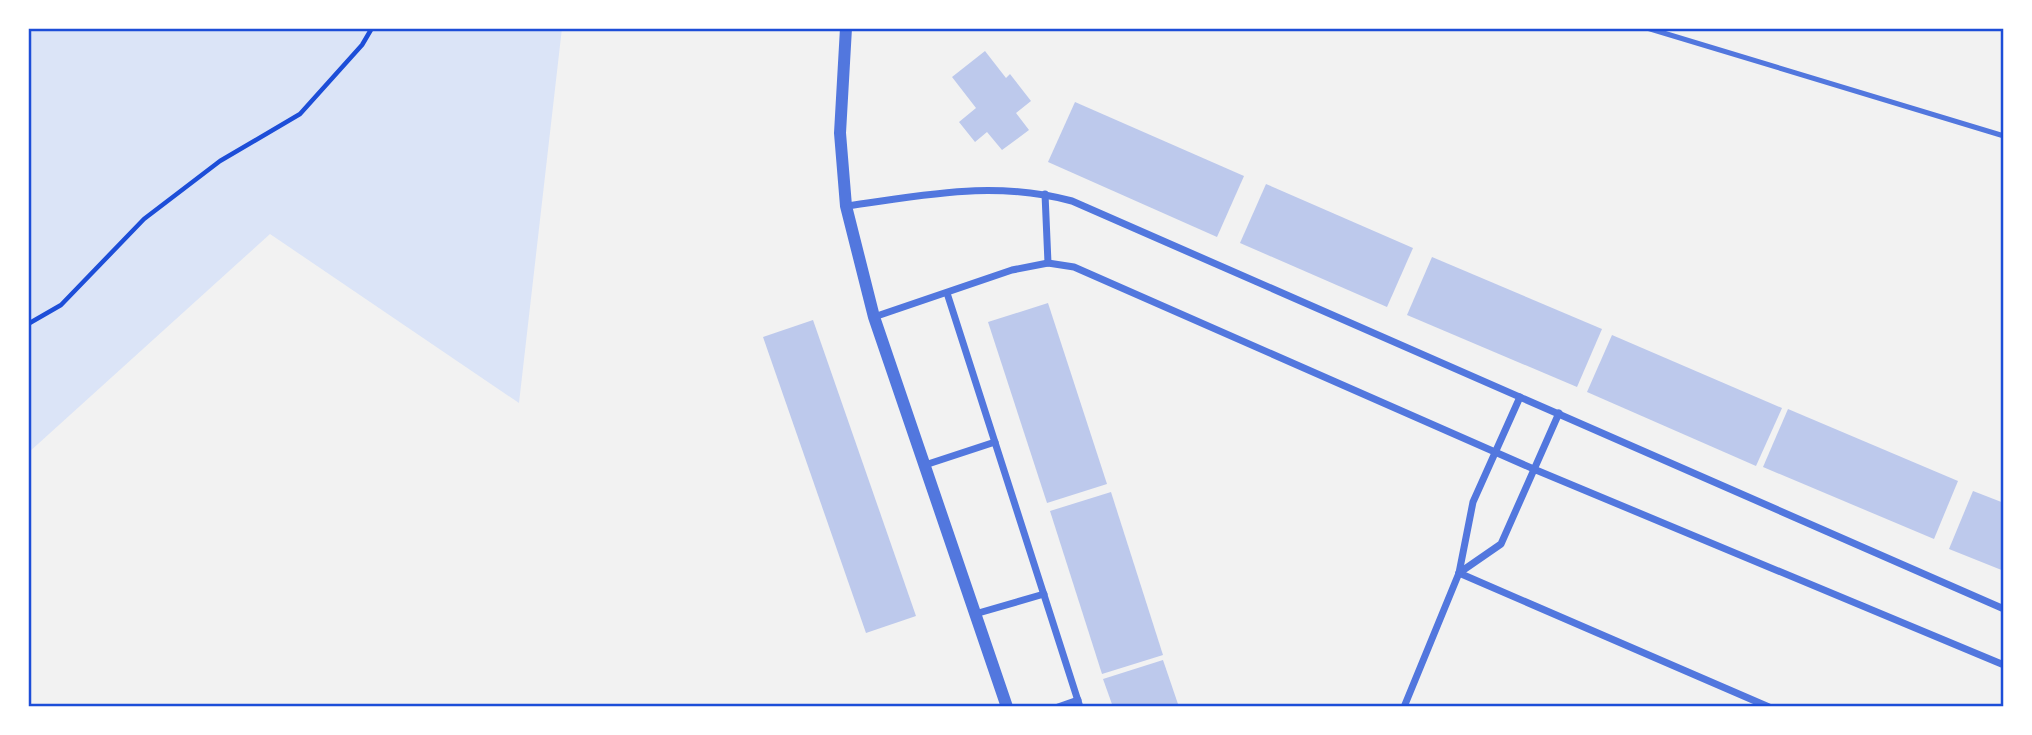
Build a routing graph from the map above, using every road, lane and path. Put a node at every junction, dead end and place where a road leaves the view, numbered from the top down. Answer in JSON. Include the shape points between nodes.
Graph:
{"nodes":[{"id":1,"x":372,"y":28,"type":"edge"},
{"id":2,"x":846,"y":28,"type":"edge"},
{"id":3,"x":1647,"y":28,"type":"edge"},
{"id":4,"x":2004,"y":135,"type":"edge"},
{"id":5,"x":1045,"y":194,"type":"junction"},
{"id":6,"x":846,"y":206,"type":"junction"},
{"id":7,"x":1048,"y":263,"type":"junction"},
{"id":8,"x":947,"y":293,"type":"junction"},
{"id":9,"x":874,"y":317,"type":"junction"},
{"id":10,"x":28,"y":324,"type":"edge"},
{"id":11,"x":1520,"y":397,"type":"junction"},
{"id":12,"x":1559,"y":413,"type":"junction"},
{"id":13,"x":995,"y":442,"type":"junction"},
{"id":14,"x":1495,"y":452,"type":"junction"},
{"id":15,"x":925,"y":465,"type":"junction"},
{"id":16,"x":1536,"y":470,"type":"junction"},
{"id":17,"x":1459,"y":573,"type":"junction"},
{"id":18,"x":1044,"y":594,"type":"junction"},
{"id":19,"x":2004,"y":610,"type":"edge"},
{"id":20,"x":975,"y":614,"type":"junction"},
{"id":21,"x":2004,"y":665,"type":"edge"},
{"id":22,"x":1079,"y":703,"type":"edge"},
{"id":23,"x":1007,"y":707,"type":"edge"},
{"id":24,"x":1058,"y":707,"type":"edge"},
{"id":25,"x":1404,"y":707,"type":"edge"},
{"id":26,"x":1769,"y":707,"type":"edge"}],
"edges":[{"from":1,"to":10,"type":"path","via":[[300,114],[220,161],[144,219],[61,305]]},
{"from":2,"to":6,"type":"street","via":[[839,133]]},
{"from":3,"to":4,"type":"lane"},
{"from":5,"to":6,"type":"street","via":[[986,188]]},
{"from":5,"to":7,"type":"street"},
{"from":5,"to":11,"type":"street","via":[[1171,243]]},
{"from":6,"to":9,"type":"street"},
{"from":7,"to":8,"type":"street","via":[[1012,270]]},
{"from":7,"to":14,"type":"street","via":[[1098,275]]},
{"from":8,"to":9,"type":"street"},
{"from":8,"to":13,"type":"street"},
{"from":9,"to":15,"type":"street"},
{"from":11,"to":12,"type":"street"},
{"from":11,"to":14,"type":"street"},
{"from":12,"to":16,"type":"street"},
{"from":12,"to":19,"type":"street"},
{"from":13,"to":15,"type":"street"},
{"from":13,"to":18,"type":"street"},
{"from":14,"to":16,"type":"street"},
{"from":14,"to":17,"type":"street","via":[[1473,502]]},
{"from":15,"to":20,"type":"street"},
{"from":16,"to":17,"type":"street","via":[[1501,544]]},
{"from":16,"to":21,"type":"street"},
{"from":17,"to":25,"type":"street"},
{"from":17,"to":26,"type":"street"},
{"from":18,"to":20,"type":"street"},
{"from":18,"to":22,"type":"street"},
{"from":20,"to":23,"type":"street"},
{"from":22,"to":24,"type":"street"}]}
